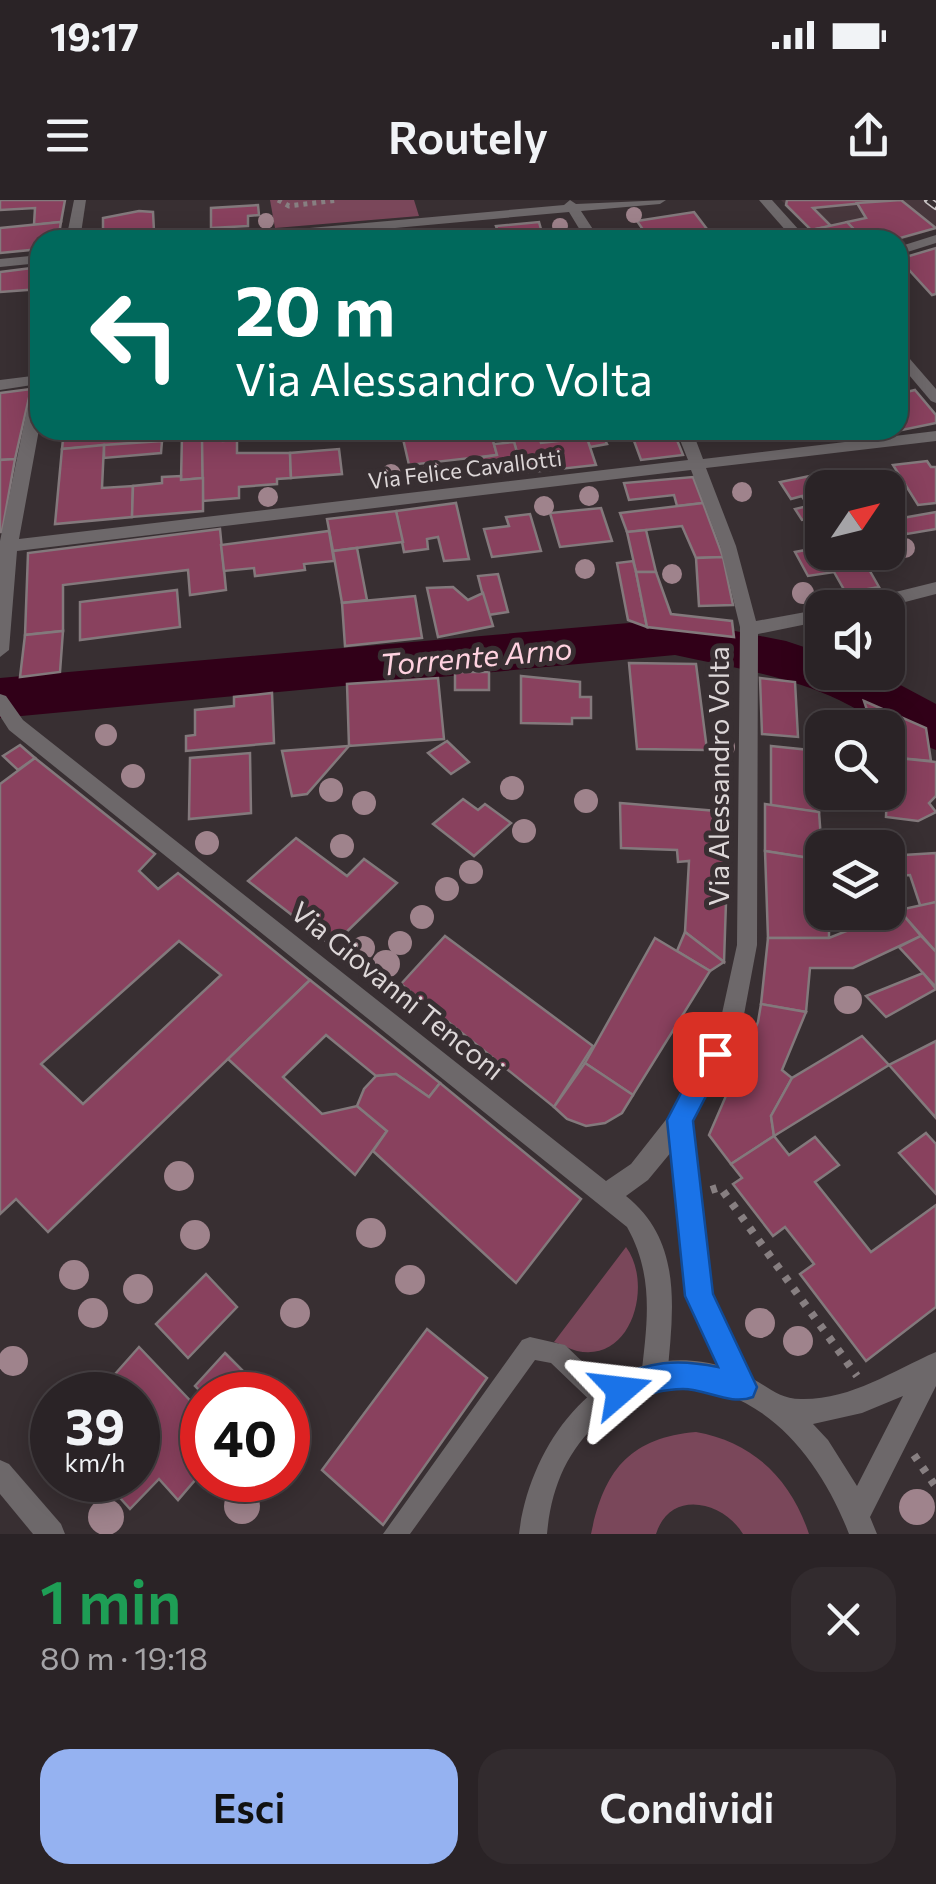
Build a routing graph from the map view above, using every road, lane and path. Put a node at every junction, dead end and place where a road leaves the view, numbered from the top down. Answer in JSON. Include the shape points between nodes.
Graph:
{"nodes":[{"id":1,"x":80,"y":200,"type":"edge"},
{"id":2,"x":278,"y":200,"type":"edge"},
{"id":3,"x":338,"y":200,"type":"edge"},
{"id":4,"x":660,"y":200,"type":"edge"},
{"id":5,"x":764,"y":200,"type":"edge"},
{"id":6,"x":571,"y":205,"type":"edge"},
{"id":7,"x":75,"y":230,"type":"edge"},
{"id":8,"x":321,"y":230,"type":"edge"},
{"id":9,"x":587,"y":230,"type":"edge"},
{"id":10,"x":792,"y":230,"type":"edge"},
{"id":11,"x":936,"y":240,"type":"edge"},
{"id":12,"x":908,"y":248,"type":"edge"},
{"id":13,"x":30,"y":260,"type":"edge"},
{"id":14,"x":0,"y":262,"type":"edge"},
{"id":15,"x":908,"y":366,"type":"edge"},
{"id":16,"x":30,"y":383,"type":"edge"},
{"id":17,"x":0,"y":385,"type":"edge"},
{"id":18,"x":936,"y":398,"type":"edge"},
{"id":19,"x":30,"y":429,"type":"edge"},
{"id":20,"x":936,"y":436,"type":"edge"},
{"id":21,"x":908,"y":439,"type":"edge"},
{"id":22,"x":688,"y":440,"type":"edge"},
{"id":23,"x":902,"y":440,"type":"edge"},
{"id":24,"x":697,"y":464,"type":"junction"},
{"id":25,"x":5,"y":546,"type":"edge"},
{"id":26,"x":936,"y":588,"type":"edge"},
{"id":27,"x":905,"y":596,"type":"edge"},
{"id":28,"x":805,"y":619,"type":"edge"},
{"id":29,"x":748,"y":633,"type":"junction"},
{"id":30,"x":0,"y":650,"type":"edge"},
{"id":31,"x":0,"y":701,"type":"edge"},
{"id":32,"x":680,"y":1120,"type":"junction"},
{"id":33,"x":607,"y":1193,"type":"junction"},
{"id":34,"x":689,"y":1196,"type":"junction"},
{"id":35,"x":934,"y":1367,"type":"edge"},
{"id":36,"x":654,"y":1378,"type":"junction"},
{"id":37,"x":743,"y":1387,"type":"junction"},
{"id":38,"x":870,"y":1394,"type":"junction"},
{"id":39,"x":605,"y":1398,"type":"junction"},
{"id":40,"x":782,"y":1410,"type":"junction"},
{"id":41,"x":899,"y":1432,"type":"junction"},
{"id":42,"x":0,"y":1474,"type":"edge"},
{"id":43,"x":936,"y":1487,"type":"edge"},
{"id":44,"x":860,"y":1524,"type":"edge"},
{"id":45,"x":532,"y":1527,"type":"edge"},
{"id":46,"x":51,"y":1534,"type":"edge"},
{"id":47,"x":395,"y":1534,"type":"edge"}],
"edges":[{"from":1,"to":7,"type":"street"},
{"from":2,"to":3,"type":"path","via":[[289,206]]},
{"from":4,"to":6,"type":"street"},
{"from":5,"to":10,"type":"street"},
{"from":6,"to":8,"type":"street"},
{"from":6,"to":9,"type":"street"},
{"from":11,"to":12,"type":"street"},
{"from":13,"to":14,"type":"street"},
{"from":15,"to":18,"type":"street"},
{"from":16,"to":17,"type":"street"},
{"from":19,"to":25,"type":"street"},
{"from":20,"to":21,"type":"street","name":"Via Felice Cavallotti"},
{"from":22,"to":24,"type":"street","name":"Via Alessandro Volta"},
{"from":23,"to":24,"type":"street","name":"Via Felice Cavallotti"},
{"from":24,"to":25,"type":"street","name":"Via Felice Cavallotti"},
{"from":24,"to":29,"type":"street","name":"Via Alessandro Volta","via":[[728,546]]},
{"from":25,"to":30,"type":"street"},
{"from":26,"to":27,"type":"street"},
{"from":28,"to":29,"type":"street"},
{"from":29,"to":32,"type":"street","name":"Via Alessandro Volta","via":[[747,945],[732,1020]]},
{"from":31,"to":33,"type":"street","name":"Via Giovanni Tenconi","via":[[16,725]]},
{"from":32,"to":33,"type":"street","name":"Via Alessandro Volta","via":[[640,1174]]},
{"from":32,"to":34,"type":"street"},
{"from":33,"to":36,"type":"street","name":"Via Giovanni Tenconi","via":[[635,1218],[662,1278]]},
{"from":34,"to":37,"type":"street","via":[[699,1296]]},
{"from":34,"to":38,"type":"path","via":[[720,1187]]},
{"from":35,"to":38,"type":"street"},
{"from":35,"to":41,"type":"street"},
{"from":36,"to":37,"type":"street","via":[[704,1376]]},
{"from":36,"to":39,"type":"street"},
{"from":37,"to":40,"type":"street"},
{"from":38,"to":40,"type":"street","via":[[811,1412]]},
{"from":39,"to":45,"type":"street","via":[[562,1442]]},
{"from":39,"to":47,"type":"lane","via":[[557,1354],[530,1348]]},
{"from":40,"to":44,"type":"street","via":[[827,1454]]},
{"from":41,"to":43,"type":"path"},
{"from":41,"to":44,"type":"street"},
{"from":42,"to":46,"type":"street"}]}
